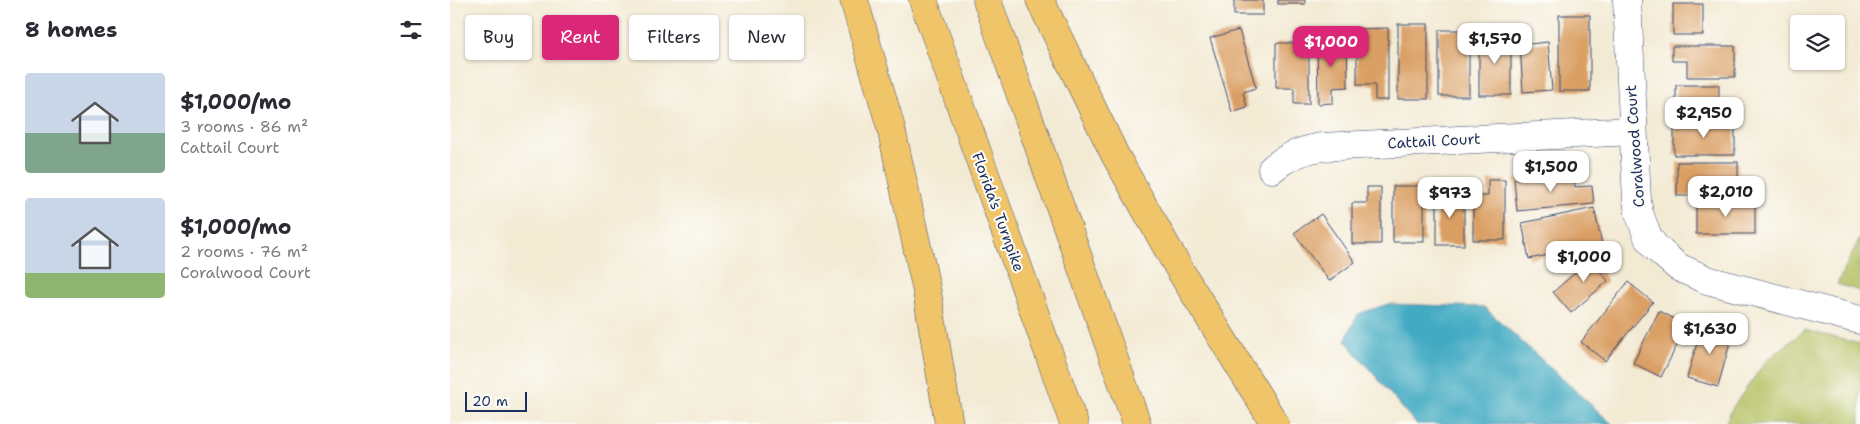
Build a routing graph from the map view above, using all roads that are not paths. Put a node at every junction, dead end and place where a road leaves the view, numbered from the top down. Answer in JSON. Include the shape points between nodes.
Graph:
{"nodes":[{"id":1,"x":854,"y":0,"type":"edge"},
{"id":2,"x":923,"y":0,"type":"edge"},
{"id":3,"x":987,"y":0,"type":"edge"},
{"id":4,"x":1040,"y":0,"type":"edge"},
{"id":5,"x":1626,"y":0,"type":"edge"},
{"id":6,"x":1633,"y":131,"type":"junction"},
{"id":7,"x":1272,"y":169,"type":"dead end"},
{"id":8,"x":1860,"y":320,"type":"edge"},
{"id":9,"x":949,"y":424,"type":"edge"},
{"id":10,"x":1074,"y":424,"type":"edge"},
{"id":11,"x":1137,"y":424,"type":"edge"},
{"id":12,"x":1275,"y":424,"type":"edge"}],
"edges":[{"from":1,"to":9,"type":"highway","via":[[891,128],[926,292]]},
{"from":2,"to":10,"type":"highway","name":"Florida's Turnpike"},
{"from":3,"to":11,"type":"highway"},
{"from":4,"to":12,"type":"highway","via":[[1115,155],[1178,267]]},
{"from":5,"to":6,"type":"street","name":"Coralwood Court"},
{"from":6,"to":7,"type":"street","name":"Cattail Court","via":[[1322,147],[1293,154]]},
{"from":6,"to":8,"type":"street","name":"Coralwood Court","via":[[1639,213],[1648,237],[1666,258],[1707,280]]}]}
